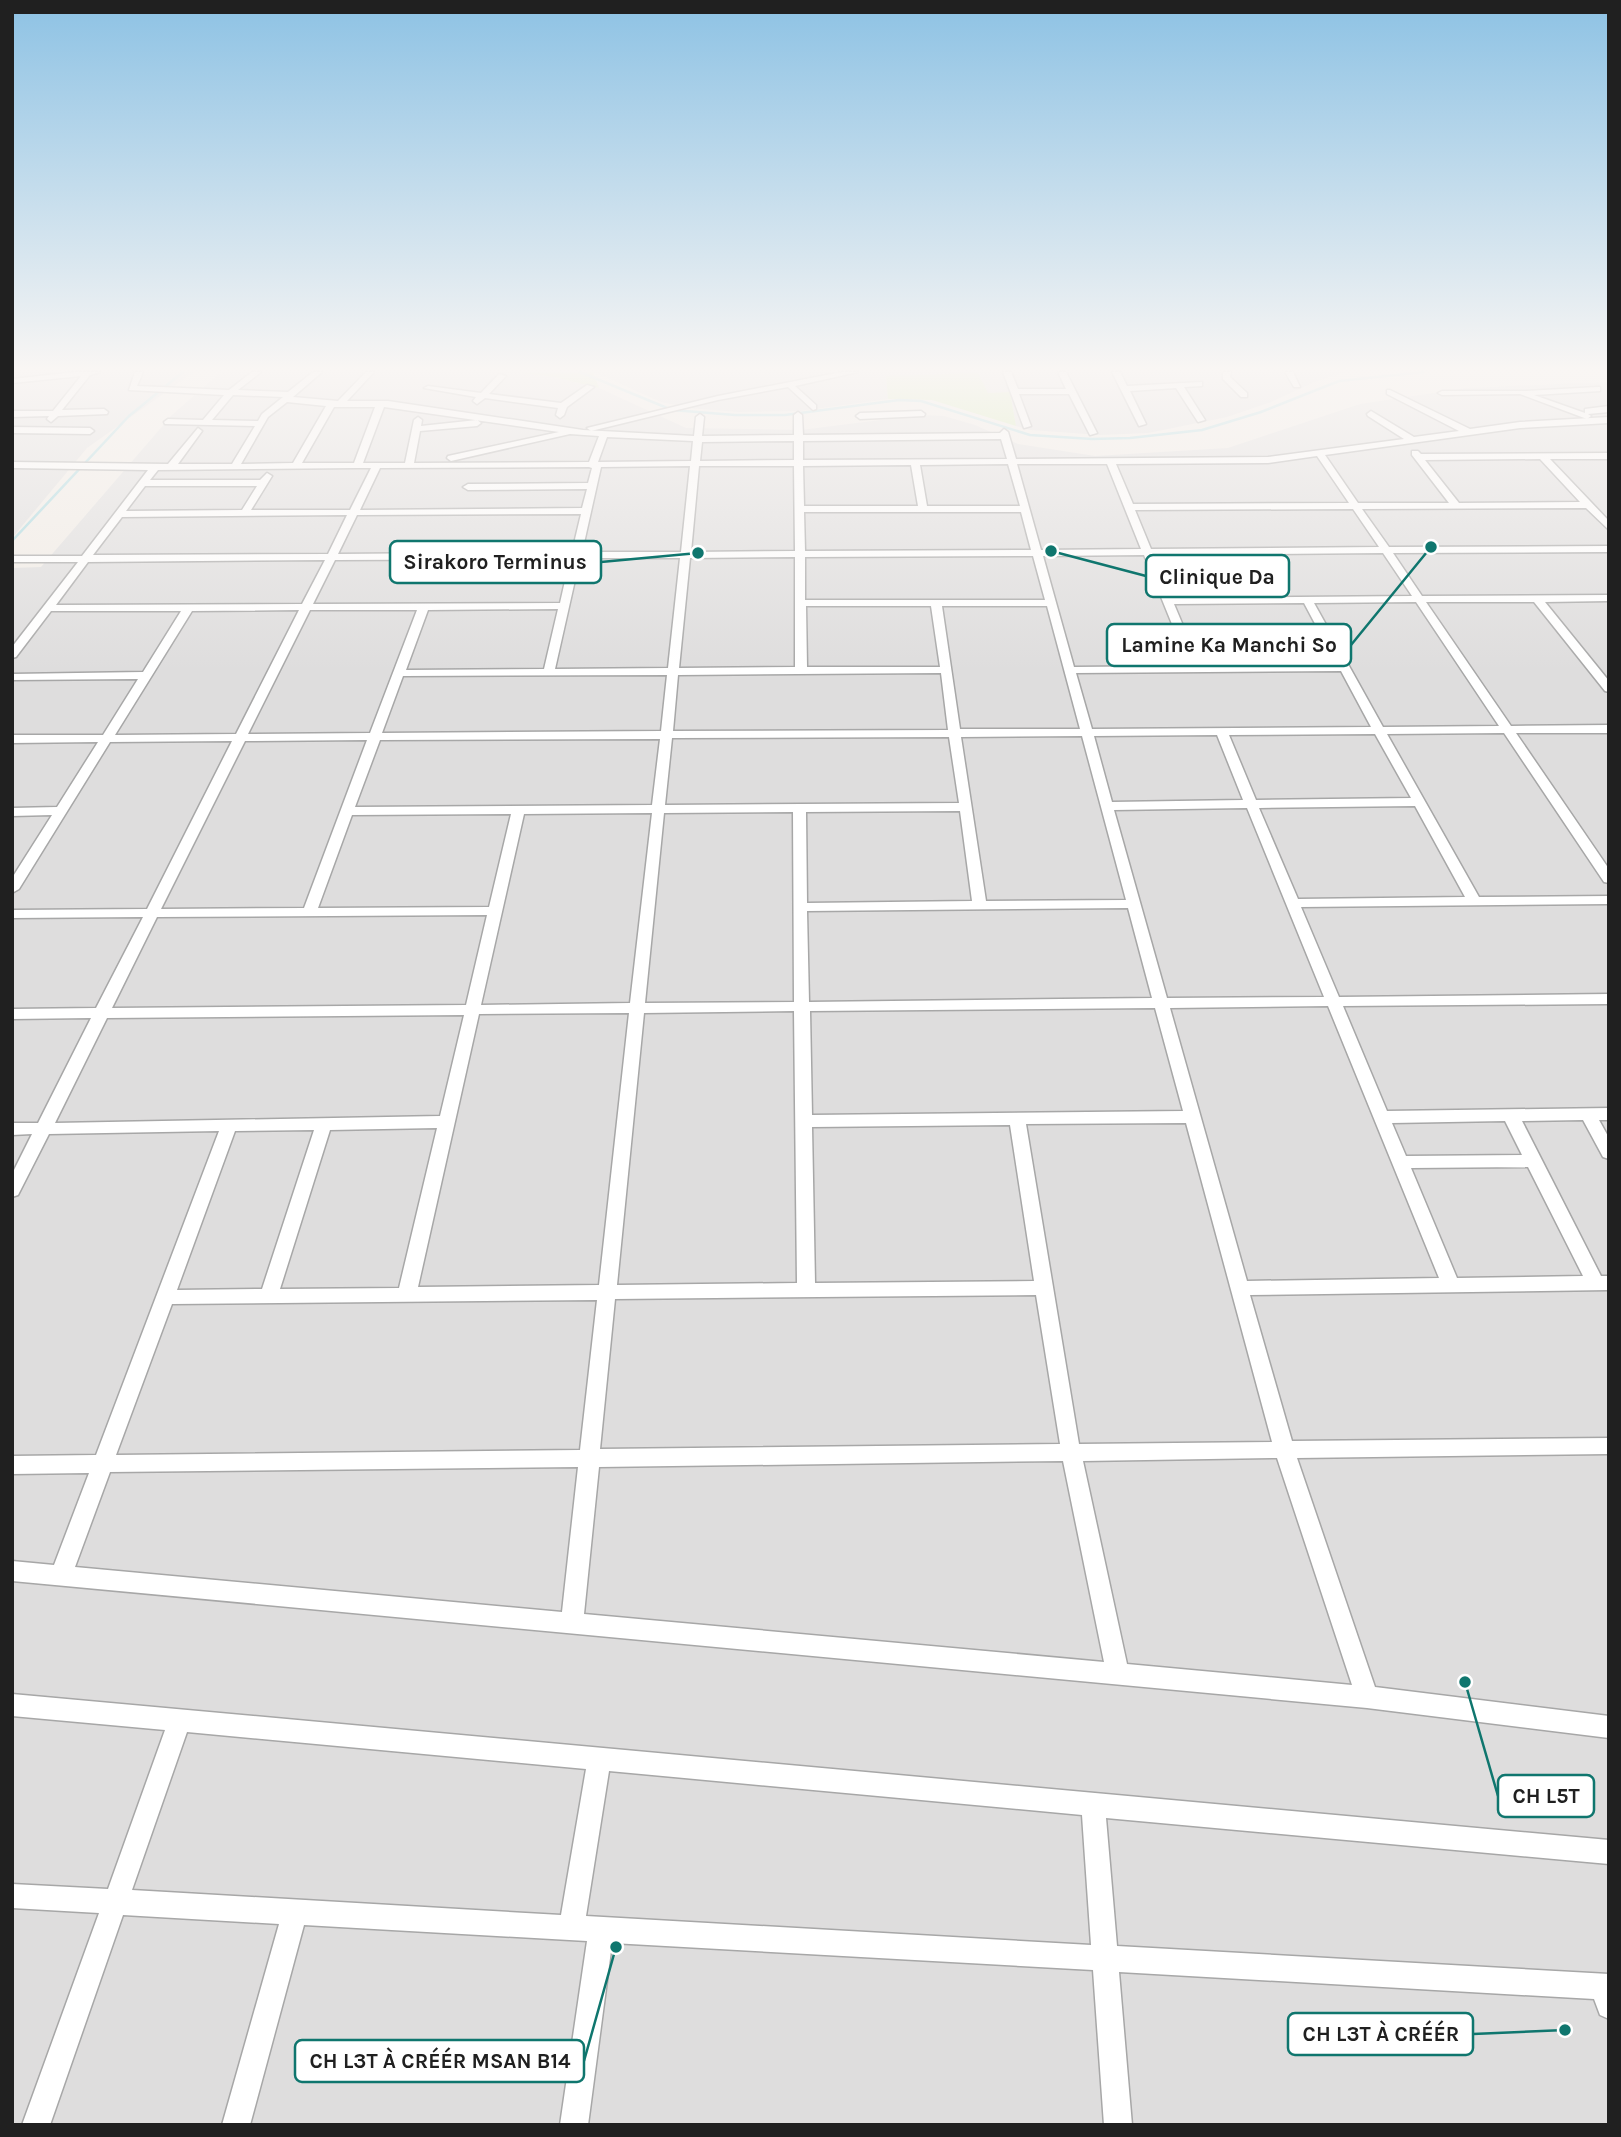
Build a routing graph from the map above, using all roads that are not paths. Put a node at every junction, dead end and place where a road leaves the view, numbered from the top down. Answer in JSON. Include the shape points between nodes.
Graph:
{"nodes":[{"id":1,"x":151,"y":472,"type":"edge"},
{"id":2,"x":271,"y":472,"type":"edge"},
{"id":3,"x":374,"y":472,"type":"edge"},
{"id":4,"x":474,"y":472,"type":"edge"},
{"id":5,"x":593,"y":472,"type":"edge"},
{"id":6,"x":694,"y":472,"type":"edge"},
{"id":7,"x":798,"y":472,"type":"edge"},
{"id":8,"x":920,"y":472,"type":"edge"},
{"id":9,"x":1015,"y":472,"type":"edge"},
{"id":10,"x":1115,"y":472,"type":"edge"},
{"id":11,"x":1333,"y":472,"type":"edge"},
{"id":12,"x":1430,"y":472,"type":"edge"},
{"id":13,"x":1557,"y":472,"type":"edge"},
{"id":14,"x":143,"y":483,"type":"junction"},
{"id":15,"x":264,"y":483,"type":"junction"},
{"id":16,"x":592,"y":486,"type":"junction"},
{"id":17,"x":468,"y":487,"type":"junction"},
{"id":18,"x":1588,"y":505,"type":"junction"},
{"id":19,"x":1356,"y":506,"type":"junction"},
{"id":20,"x":1457,"y":506,"type":"junction"},
{"id":21,"x":1130,"y":508,"type":"junction"},
{"id":22,"x":799,"y":509,"type":"junction"},
{"id":23,"x":923,"y":509,"type":"junction"},
{"id":24,"x":1025,"y":509,"type":"junction"},
{"id":25,"x":586,"y":511,"type":"junction"},
{"id":26,"x":354,"y":512,"type":"junction"},
{"id":27,"x":459,"y":512,"type":"junction"},
{"id":28,"x":245,"y":513,"type":"junction"},
{"id":29,"x":119,"y":514,"type":"junction"},
{"id":30,"x":1609,"y":527,"type":"edge"},
{"id":31,"x":1609,"y":548,"type":"edge"},
{"id":32,"x":1386,"y":550,"type":"junction"},
{"id":33,"x":1148,"y":551,"type":"junction"},
{"id":34,"x":1037,"y":552,"type":"junction"},
{"id":35,"x":685,"y":554,"type":"junction"},
{"id":36,"x":799,"y":554,"type":"junction"},
{"id":37,"x":576,"y":555,"type":"junction"},
{"id":38,"x":331,"y":556,"type":"junction"},
{"id":39,"x":86,"y":558,"type":"junction"},
{"id":40,"x":12,"y":559,"type":"edge"},
{"id":41,"x":1537,"y":598,"type":"junction"},
{"id":42,"x":1609,"y":598,"type":"edge"},
{"id":43,"x":1419,"y":599,"type":"junction"},
{"id":44,"x":1307,"y":600,"type":"junction"},
{"id":45,"x":1168,"y":601,"type":"junction"},
{"id":46,"x":800,"y":603,"type":"junction"},
{"id":47,"x":936,"y":603,"type":"junction"},
{"id":48,"x":1051,"y":603,"type":"junction"},
{"id":49,"x":424,"y":606,"type":"junction"},
{"id":50,"x":564,"y":606,"type":"junction"},
{"id":51,"x":189,"y":607,"type":"junction"},
{"id":52,"x":306,"y":607,"type":"junction"},
{"id":53,"x":48,"y":608,"type":"junction"},
{"id":54,"x":12,"y":655,"type":"edge"},
{"id":55,"x":1589,"y":664,"type":"junction"},
{"id":56,"x":1609,"y":664,"type":"edge"},
{"id":57,"x":1345,"y":668,"type":"junction"},
{"id":58,"x":1196,"y":669,"type":"junction"},
{"id":59,"x":945,"y":670,"type":"junction"},
{"id":60,"x":1070,"y":670,"type":"junction"},
{"id":61,"x":673,"y":671,"type":"junction"},
{"id":62,"x":801,"y":671,"type":"junction"},
{"id":63,"x":549,"y":672,"type":"junction"},
{"id":64,"x":399,"y":673,"type":"junction"},
{"id":65,"x":146,"y":675,"type":"junction"},
{"id":66,"x":12,"y":677,"type":"edge"},
{"id":67,"x":1609,"y":689,"type":"edge"},
{"id":68,"x":1507,"y":729,"type":"junction"},
{"id":69,"x":1609,"y":729,"type":"edge"},
{"id":70,"x":1379,"y":730,"type":"junction"},
{"id":71,"x":1221,"y":731,"type":"junction"},
{"id":72,"x":1087,"y":732,"type":"junction"},
{"id":73,"x":955,"y":733,"type":"junction"},
{"id":74,"x":666,"y":735,"type":"junction"},
{"id":75,"x":375,"y":737,"type":"junction"},
{"id":76,"x":240,"y":738,"type":"junction"},
{"id":77,"x":12,"y":739,"type":"edge"},
{"id":78,"x":107,"y":739,"type":"junction"},
{"id":79,"x":1419,"y":802,"type":"junction"},
{"id":80,"x":1251,"y":804,"type":"junction"},
{"id":81,"x":1107,"y":806,"type":"junction"},
{"id":82,"x":966,"y":807,"type":"junction"},
{"id":83,"x":799,"y":808,"type":"junction"},
{"id":84,"x":658,"y":809,"type":"junction"},
{"id":85,"x":518,"y":810,"type":"junction"},
{"id":86,"x":61,"y":811,"type":"junction"},
{"id":87,"x":347,"y":811,"type":"junction"},
{"id":88,"x":12,"y":812,"type":"edge"},
{"id":89,"x":1609,"y":879,"type":"edge"},
{"id":90,"x":12,"y":889,"type":"edge"},
{"id":91,"x":1609,"y":900,"type":"edge"},
{"id":92,"x":1474,"y":901,"type":"junction"},
{"id":93,"x":1292,"y":902,"type":"junction"},
{"id":94,"x":1134,"y":904,"type":"junction"},
{"id":95,"x":980,"y":906,"type":"junction"},
{"id":96,"x":800,"y":907,"type":"junction"},
{"id":97,"x":494,"y":911,"type":"junction"},
{"id":98,"x":309,"y":912,"type":"junction"},
{"id":99,"x":152,"y":913,"type":"junction"},
{"id":100,"x":12,"y":914,"type":"edge"},
{"id":101,"x":1609,"y":999,"type":"edge"},
{"id":102,"x":1333,"y":1002,"type":"junction"},
{"id":103,"x":1161,"y":1003,"type":"junction"},
{"id":104,"x":802,"y":1007,"type":"junction"},
{"id":105,"x":637,"y":1008,"type":"junction"},
{"id":106,"x":472,"y":1010,"type":"junction"},
{"id":107,"x":12,"y":1014,"type":"edge"},
{"id":108,"x":101,"y":1014,"type":"junction"},
{"id":109,"x":1609,"y":1114,"type":"edge"},
{"id":110,"x":1588,"y":1115,"type":"junction"},
{"id":111,"x":1511,"y":1116,"type":"junction"},
{"id":112,"x":1193,"y":1117,"type":"junction"},
{"id":113,"x":1382,"y":1117,"type":"junction"},
{"id":114,"x":1017,"y":1119,"type":"junction"},
{"id":115,"x":803,"y":1121,"type":"junction"},
{"id":116,"x":447,"y":1122,"type":"junction"},
{"id":117,"x":324,"y":1124,"type":"junction"},
{"id":118,"x":229,"y":1126,"type":"junction"},
{"id":119,"x":12,"y":1129,"type":"edge"},
{"id":120,"x":44,"y":1129,"type":"junction"},
{"id":121,"x":1609,"y":1153,"type":"edge"},
{"id":122,"x":1534,"y":1161,"type":"junction"},
{"id":123,"x":1400,"y":1162,"type":"junction"},
{"id":124,"x":12,"y":1191,"type":"edge"},
{"id":125,"x":1602,"y":1283,"type":"edge"},
{"id":126,"x":1451,"y":1285,"type":"junction"},
{"id":127,"x":1044,"y":1288,"type":"junction"},
{"id":128,"x":1241,"y":1288,"type":"junction"},
{"id":129,"x":806,"y":1290,"type":"junction"},
{"id":130,"x":607,"y":1292,"type":"junction"},
{"id":131,"x":407,"y":1294,"type":"junction"},
{"id":132,"x":269,"y":1296,"type":"junction"},
{"id":133,"x":165,"y":1297,"type":"junction"},
{"id":134,"x":1609,"y":1446,"type":"edge"},
{"id":135,"x":1284,"y":1450,"type":"junction"},
{"id":136,"x":1071,"y":1453,"type":"junction"},
{"id":137,"x":589,"y":1458,"type":"junction"},
{"id":138,"x":103,"y":1464,"type":"junction"},
{"id":139,"x":12,"y":1465,"type":"edge"},
{"id":140,"x":12,"y":1571,"type":"edge"},
{"id":141,"x":61,"y":1576,"type":"junction"},
{"id":142,"x":572,"y":1623,"type":"junction"},
{"id":143,"x":1118,"y":1674,"type":"junction"},
{"id":144,"x":1367,"y":1697,"type":"junction"},
{"id":145,"x":12,"y":1705,"type":"edge"},
{"id":146,"x":180,"y":1720,"type":"junction"},
{"id":147,"x":1609,"y":1727,"type":"edge"},
{"id":148,"x":598,"y":1759,"type":"junction"},
{"id":149,"x":1093,"y":1804,"type":"junction"},
{"id":150,"x":1609,"y":1852,"type":"edge"},
{"id":151,"x":12,"y":1896,"type":"edge"},
{"id":152,"x":115,"y":1902,"type":"junction"},
{"id":153,"x":295,"y":1912,"type":"junction"},
{"id":154,"x":571,"y":1928,"type":"junction"},
{"id":155,"x":601,"y":1930,"type":"junction"},
{"id":156,"x":1105,"y":1959,"type":"junction"},
{"id":157,"x":1607,"y":1993,"type":"edge"},
{"id":158,"x":36,"y":2125,"type":"edge"},
{"id":159,"x":236,"y":2125,"type":"edge"},
{"id":160,"x":574,"y":2125,"type":"edge"},
{"id":161,"x":1118,"y":2125,"type":"edge"}],
"edges":[{"from":1,"to":14,"type":"street"},
{"from":2,"to":15,"type":"street"},
{"from":3,"to":26,"type":"street"},
{"from":4,"to":17,"type":"street"},
{"from":5,"to":16,"type":"street"},
{"from":6,"to":35,"type":"street"},
{"from":7,"to":22,"type":"street"},
{"from":8,"to":23,"type":"street"},
{"from":9,"to":24,"type":"street"},
{"from":10,"to":21,"type":"street"},
{"from":11,"to":19,"type":"street"},
{"from":12,"to":20,"type":"street"},
{"from":13,"to":18,"type":"street"},
{"from":14,"to":15,"type":"street"},
{"from":14,"to":29,"type":"street"},
{"from":15,"to":28,"type":"street"},
{"from":16,"to":17,"type":"street"},
{"from":16,"to":25,"type":"street"},
{"from":17,"to":27,"type":"street"},
{"from":18,"to":20,"type":"street"},
{"from":18,"to":30,"type":"street"},
{"from":19,"to":20,"type":"street"},
{"from":19,"to":21,"type":"street"},
{"from":19,"to":32,"type":"street"},
{"from":21,"to":33,"type":"street"},
{"from":22,"to":23,"type":"street"},
{"from":22,"to":36,"type":"street"},
{"from":23,"to":24,"type":"street"},
{"from":24,"to":34,"type":"street"},
{"from":25,"to":27,"type":"street"},
{"from":25,"to":37,"type":"street"},
{"from":26,"to":27,"type":"street"},
{"from":26,"to":28,"type":"street"},
{"from":26,"to":38,"type":"street"},
{"from":28,"to":29,"type":"street"},
{"from":29,"to":39,"type":"street"},
{"from":31,"to":32,"type":"street"},
{"from":32,"to":33,"type":"street"},
{"from":32,"to":43,"type":"street"},
{"from":33,"to":34,"type":"street"},
{"from":33,"to":45,"type":"street"},
{"from":34,"to":36,"type":"street"},
{"from":34,"to":48,"type":"street"},
{"from":35,"to":36,"type":"street"},
{"from":35,"to":37,"type":"street"},
{"from":35,"to":61,"type":"street"},
{"from":36,"to":46,"type":"street"},
{"from":37,"to":38,"type":"street"},
{"from":37,"to":50,"type":"street"},
{"from":38,"to":39,"type":"street"},
{"from":38,"to":52,"type":"street"},
{"from":39,"to":40,"type":"street"},
{"from":39,"to":53,"type":"street"},
{"from":41,"to":42,"type":"street"},
{"from":41,"to":43,"type":"street"},
{"from":41,"to":55,"type":"street"},
{"from":43,"to":44,"type":"street"},
{"from":43,"to":68,"type":"street"},
{"from":44,"to":45,"type":"street"},
{"from":44,"to":57,"type":"street"},
{"from":45,"to":58,"type":"street"},
{"from":46,"to":47,"type":"street"},
{"from":46,"to":62,"type":"street"},
{"from":47,"to":48,"type":"street"},
{"from":47,"to":59,"type":"street"},
{"from":48,"to":60,"type":"street"},
{"from":49,"to":50,"type":"street"},
{"from":49,"to":52,"type":"street"},
{"from":49,"to":64,"type":"street"},
{"from":50,"to":63,"type":"street"},
{"from":51,"to":52,"type":"street"},
{"from":51,"to":53,"type":"street"},
{"from":51,"to":65,"type":"street"},
{"from":52,"to":76,"type":"street"},
{"from":53,"to":54,"type":"street"},
{"from":55,"to":56,"type":"street"},
{"from":55,"to":67,"type":"street"},
{"from":57,"to":58,"type":"street"},
{"from":57,"to":70,"type":"street"},
{"from":58,"to":60,"type":"street"},
{"from":59,"to":62,"type":"street"},
{"from":59,"to":73,"type":"street"},
{"from":60,"to":72,"type":"street"},
{"from":61,"to":62,"type":"street"},
{"from":61,"to":63,"type":"street"},
{"from":61,"to":74,"type":"street"},
{"from":63,"to":64,"type":"street"},
{"from":64,"to":75,"type":"street"},
{"from":65,"to":66,"type":"street"},
{"from":65,"to":78,"type":"street"},
{"from":68,"to":69,"type":"street"},
{"from":68,"to":70,"type":"street"},
{"from":68,"to":89,"type":"street"},
{"from":70,"to":71,"type":"street"},
{"from":70,"to":79,"type":"street"},
{"from":71,"to":72,"type":"street"},
{"from":71,"to":80,"type":"street"},
{"from":72,"to":73,"type":"street"},
{"from":72,"to":81,"type":"street"},
{"from":73,"to":74,"type":"street"},
{"from":73,"to":82,"type":"street"},
{"from":74,"to":75,"type":"street"},
{"from":74,"to":84,"type":"street"},
{"from":75,"to":76,"type":"street"},
{"from":75,"to":87,"type":"street"},
{"from":76,"to":78,"type":"street"},
{"from":76,"to":99,"type":"street"},
{"from":77,"to":78,"type":"street"},
{"from":78,"to":86,"type":"street"},
{"from":79,"to":80,"type":"street"},
{"from":79,"to":92,"type":"street"},
{"from":80,"to":81,"type":"street"},
{"from":80,"to":93,"type":"street"},
{"from":81,"to":94,"type":"street"},
{"from":82,"to":83,"type":"street"},
{"from":82,"to":95,"type":"street"},
{"from":83,"to":84,"type":"street"},
{"from":83,"to":96,"type":"street"},
{"from":84,"to":85,"type":"street"},
{"from":84,"to":105,"type":"street"},
{"from":85,"to":87,"type":"street"},
{"from":85,"to":97,"type":"street"},
{"from":86,"to":88,"type":"street"},
{"from":86,"to":90,"type":"street"},
{"from":87,"to":98,"type":"street"},
{"from":91,"to":92,"type":"street"},
{"from":92,"to":93,"type":"street"},
{"from":93,"to":102,"type":"street"},
{"from":94,"to":95,"type":"street"},
{"from":94,"to":103,"type":"street"},
{"from":95,"to":96,"type":"street"},
{"from":96,"to":104,"type":"street"},
{"from":97,"to":98,"type":"street"},
{"from":97,"to":106,"type":"street"},
{"from":98,"to":99,"type":"street"},
{"from":99,"to":100,"type":"street"},
{"from":99,"to":108,"type":"street"},
{"from":101,"to":102,"type":"street"},
{"from":102,"to":103,"type":"street"},
{"from":102,"to":113,"type":"street"},
{"from":103,"to":104,"type":"street"},
{"from":103,"to":112,"type":"street"},
{"from":104,"to":105,"type":"street"},
{"from":104,"to":115,"type":"street"},
{"from":105,"to":106,"type":"street"},
{"from":105,"to":130,"type":"street"},
{"from":106,"to":108,"type":"street"},
{"from":106,"to":116,"type":"street"},
{"from":107,"to":108,"type":"street"},
{"from":108,"to":120,"type":"street"},
{"from":109,"to":110,"type":"street"},
{"from":110,"to":111,"type":"street"},
{"from":110,"to":121,"type":"street"},
{"from":111,"to":113,"type":"street"},
{"from":111,"to":122,"type":"street"},
{"from":112,"to":114,"type":"street"},
{"from":112,"to":128,"type":"street"},
{"from":113,"to":123,"type":"street"},
{"from":114,"to":115,"type":"street"},
{"from":114,"to":127,"type":"street"},
{"from":115,"to":129,"type":"street"},
{"from":116,"to":117,"type":"street"},
{"from":116,"to":131,"type":"street"},
{"from":117,"to":118,"type":"street"},
{"from":117,"to":132,"type":"street"},
{"from":118,"to":120,"type":"street"},
{"from":118,"to":133,"type":"street"},
{"from":119,"to":120,"type":"street"},
{"from":120,"to":124,"type":"street"},
{"from":122,"to":123,"type":"street"},
{"from":122,"to":125,"type":"street"},
{"from":123,"to":126,"type":"street"},
{"from":125,"to":126,"type":"street"},
{"from":126,"to":128,"type":"street"},
{"from":127,"to":129,"type":"street"},
{"from":127,"to":136,"type":"street"},
{"from":128,"to":135,"type":"street"},
{"from":129,"to":130,"type":"street"},
{"from":130,"to":131,"type":"street"},
{"from":130,"to":137,"type":"street"},
{"from":131,"to":132,"type":"street"},
{"from":132,"to":133,"type":"street"},
{"from":133,"to":138,"type":"street"},
{"from":134,"to":135,"type":"street"},
{"from":135,"to":136,"type":"street"},
{"from":135,"to":144,"type":"street"},
{"from":136,"to":137,"type":"street"},
{"from":136,"to":143,"type":"street"},
{"from":137,"to":138,"type":"street"},
{"from":137,"to":142,"type":"street"},
{"from":138,"to":139,"type":"street"},
{"from":138,"to":141,"type":"street"},
{"from":140,"to":141,"type":"street"},
{"from":141,"to":142,"type":"street"},
{"from":142,"to":143,"type":"street"},
{"from":143,"to":144,"type":"street"},
{"from":144,"to":147,"type":"street"},
{"from":145,"to":146,"type":"street"},
{"from":146,"to":148,"type":"street"},
{"from":146,"to":152,"type":"street"},
{"from":148,"to":149,"type":"street"},
{"from":148,"to":154,"type":"street"},
{"from":149,"to":150,"type":"street"},
{"from":149,"to":156,"type":"street"},
{"from":151,"to":152,"type":"street"},
{"from":152,"to":153,"type":"street"},
{"from":152,"to":158,"type":"street"},
{"from":153,"to":154,"type":"street"},
{"from":153,"to":159,"type":"street"},
{"from":154,"to":155,"type":"street"},
{"from":155,"to":156,"type":"street"},
{"from":155,"to":160,"type":"street"},
{"from":156,"to":157,"type":"street"},
{"from":156,"to":161,"type":"street"}]}
